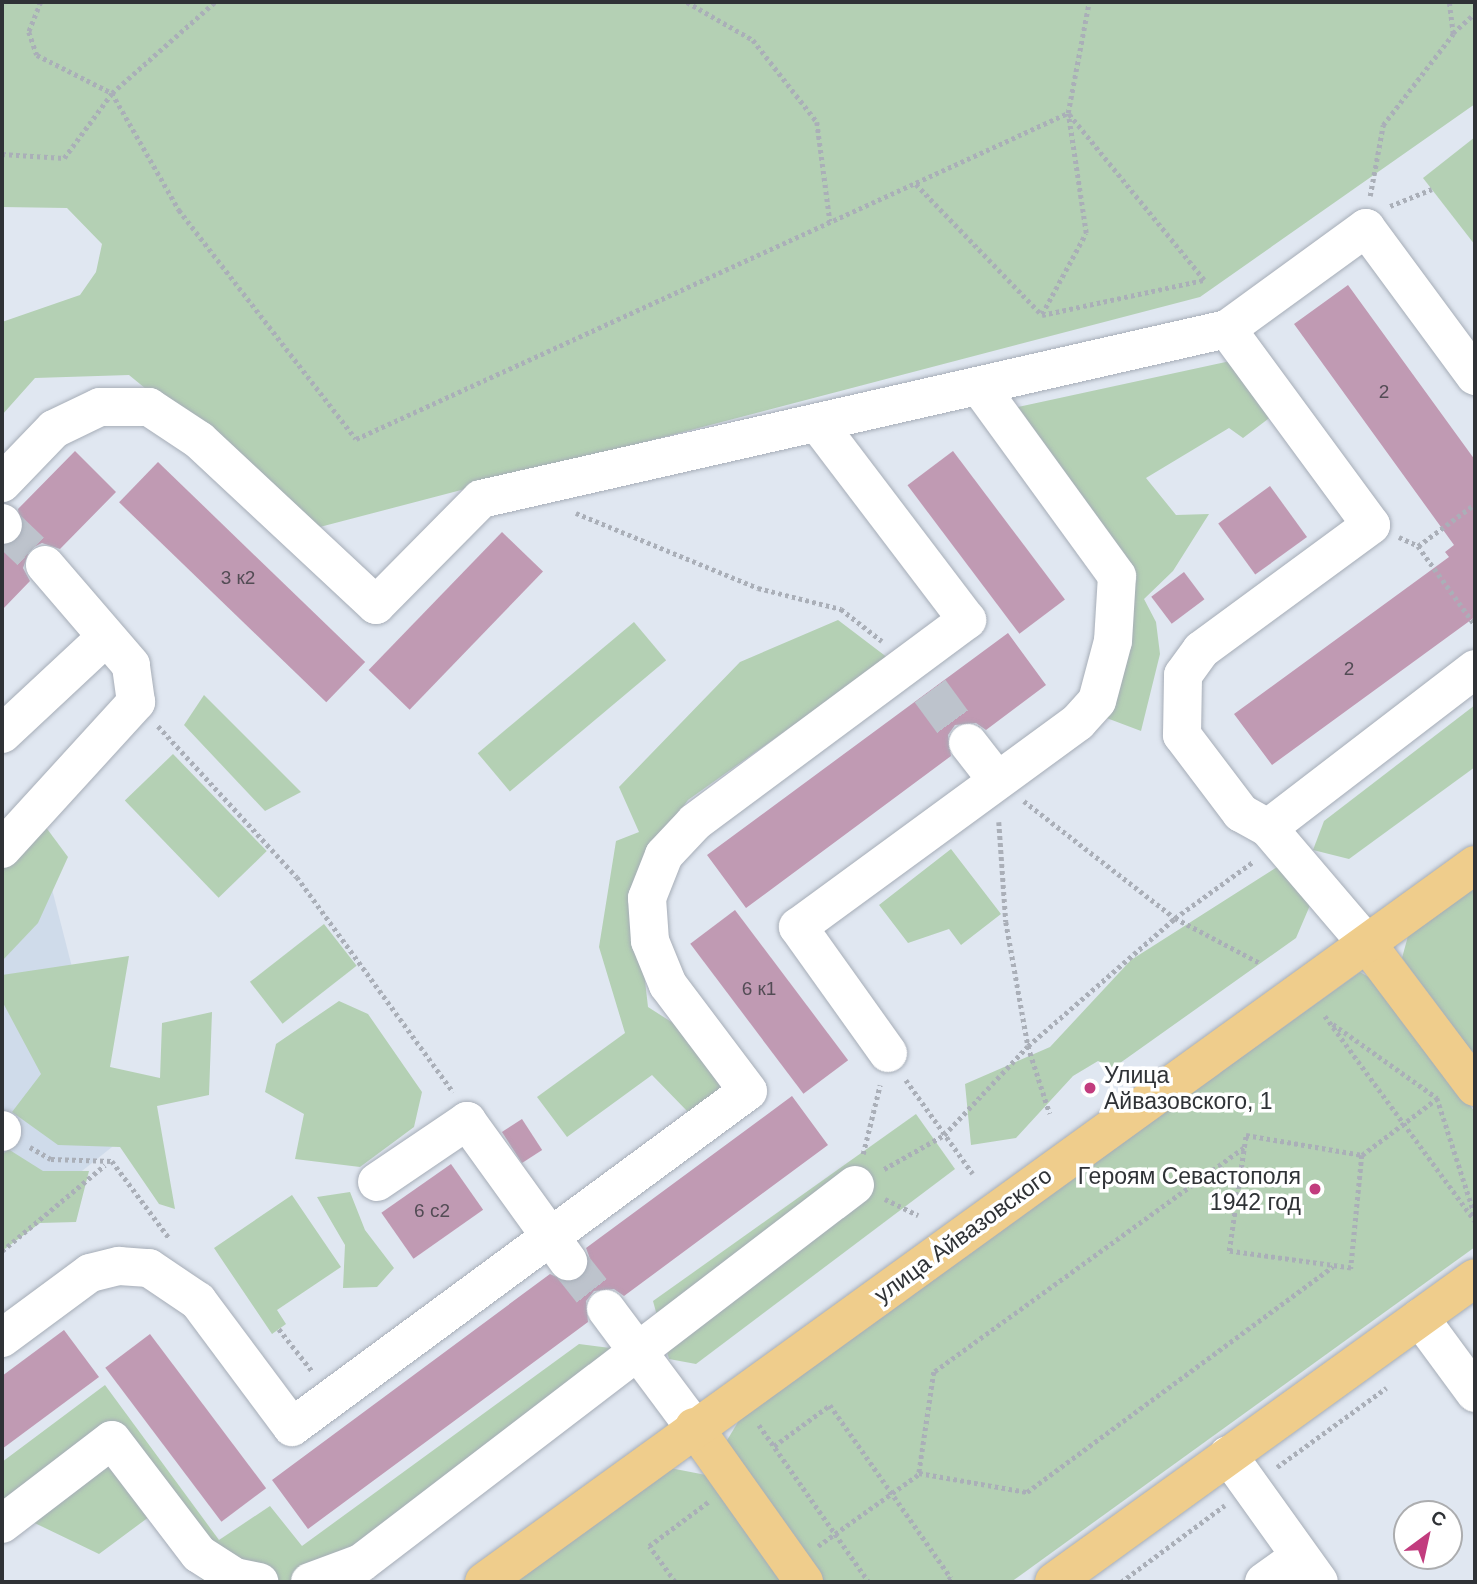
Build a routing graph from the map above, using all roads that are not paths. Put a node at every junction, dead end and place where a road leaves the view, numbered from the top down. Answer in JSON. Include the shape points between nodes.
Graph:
{"nodes":[{"id":1,"x":1227,"y":329,"type":"junction"},
{"id":2,"x":1475,"y":376,"type":"edge"},
{"id":3,"x":981,"y":389,"type":"junction"},
{"id":4,"x":818,"y":424,"type":"junction"},
{"id":5,"x":2,"y":483,"type":"edge"},
{"id":6,"x":45,"y":565,"type":"tunnel mouth"},
{"id":7,"x":106,"y":637,"type":"junction"},
{"id":8,"x":1475,"y":669,"type":"edge"},
{"id":9,"x":2,"y":734,"type":"edge"},
{"id":10,"x":968,"y":743,"type":"tunnel mouth"},
{"id":11,"x":996,"y":779,"type":"junction"},
{"id":12,"x":1274,"y":835,"type":"junction"},
{"id":13,"x":2,"y":849,"type":"edge"},
{"id":14,"x":1475,"y":865,"type":"edge"},
{"id":15,"x":1368,"y":945,"type":"junction"},
{"id":16,"x":888,"y":1053,"type":"road end"},
{"id":17,"x":1460,"y":1087,"type":"edge"},
{"id":18,"x":377,"y":1182,"type":"dead end"},
{"id":19,"x":855,"y":1185,"type":"road end"},
{"id":20,"x":560,"y":1250,"type":"junction"},
{"id":21,"x":1475,"y":1278,"type":"edge"},
{"id":22,"x":606,"y":1309,"type":"tunnel mouth"},
{"id":23,"x":1420,"y":1318,"type":"junction"},
{"id":24,"x":2,"y":1338,"type":"edge"},
{"id":25,"x":638,"y":1352,"type":"junction"},
{"id":26,"x":1475,"y":1393,"type":"edge"},
{"id":27,"x":694,"y":1427,"type":"junction"},
{"id":28,"x":1228,"y":1455,"type":"junction"},
{"id":29,"x":2,"y":1524,"type":"edge"},
{"id":30,"x":1309,"y":1569,"type":"edge"},
{"id":31,"x":798,"y":1574,"type":"edge"},
{"id":32,"x":259,"y":1582,"type":"edge"},
{"id":33,"x":310,"y":1582,"type":"edge"},
{"id":34,"x":484,"y":1582,"type":"edge"},
{"id":35,"x":1054,"y":1582,"type":"edge"},
{"id":36,"x":1264,"y":1582,"type":"edge"}],
"edges":[{"from":1,"to":2,"type":"lane","via":[[1366,221]]},
{"from":1,"to":3,"type":"lane"},
{"from":1,"to":12,"type":"lane","via":[[1371,524],[1201,650],[1183,675],[1182,735],[1241,813]]},
{"from":3,"to":4,"type":"lane"},
{"from":3,"to":11,"type":"lane","via":[[1117,576],[1113,641],[1097,701],[1078,722]]},
{"from":4,"to":5,"type":"lane","via":[[481,499],[376,605],[199,440],[149,407],[100,407],[54,429]]},
{"from":4,"to":20,"type":"lane","via":[[967,620],[920,677],[695,822],[664,855],[647,898],[650,941],[668,985],[748,1091]]},
{"from":6,"to":7,"type":"lane"},
{"from":7,"to":9,"type":"lane"},
{"from":7,"to":13,"type":"lane","via":[[131,665],[136,702]]},
{"from":8,"to":12,"type":"lane"},
{"from":10,"to":11,"type":"lane"},
{"from":11,"to":16,"type":"lane","via":[[798,927]]},
{"from":12,"to":15,"type":"lane"},
{"from":14,"to":15,"type":"main road","name":"улица Айвазовского"},
{"from":15,"to":17,"type":"main road"},
{"from":15,"to":27,"type":"main road","name":"улица Айвазовского"},
{"from":18,"to":20,"type":"lane","via":[[467,1121]]},
{"from":19,"to":25,"type":"lane"},
{"from":20,"to":24,"type":"lane","via":[[331,1397],[292,1427],[198,1301],[149,1268],[119,1266],[90,1273]]},
{"from":21,"to":23,"type":"main road"},
{"from":22,"to":25,"type":"lane"},
{"from":23,"to":26,"type":"lane"},
{"from":23,"to":28,"type":"main road"},
{"from":25,"to":27,"type":"lane"},
{"from":25,"to":33,"type":"lane","via":[[361,1563]]},
{"from":27,"to":31,"type":"main road"},
{"from":27,"to":34,"type":"main road","name":"улица Айвазовского"},
{"from":28,"to":30,"type":"lane"},
{"from":28,"to":35,"type":"main road"},
{"from":29,"to":32,"type":"lane","via":[[112,1440],[199,1554],[235,1577]]},
{"from":30,"to":36,"type":"lane"}]}
